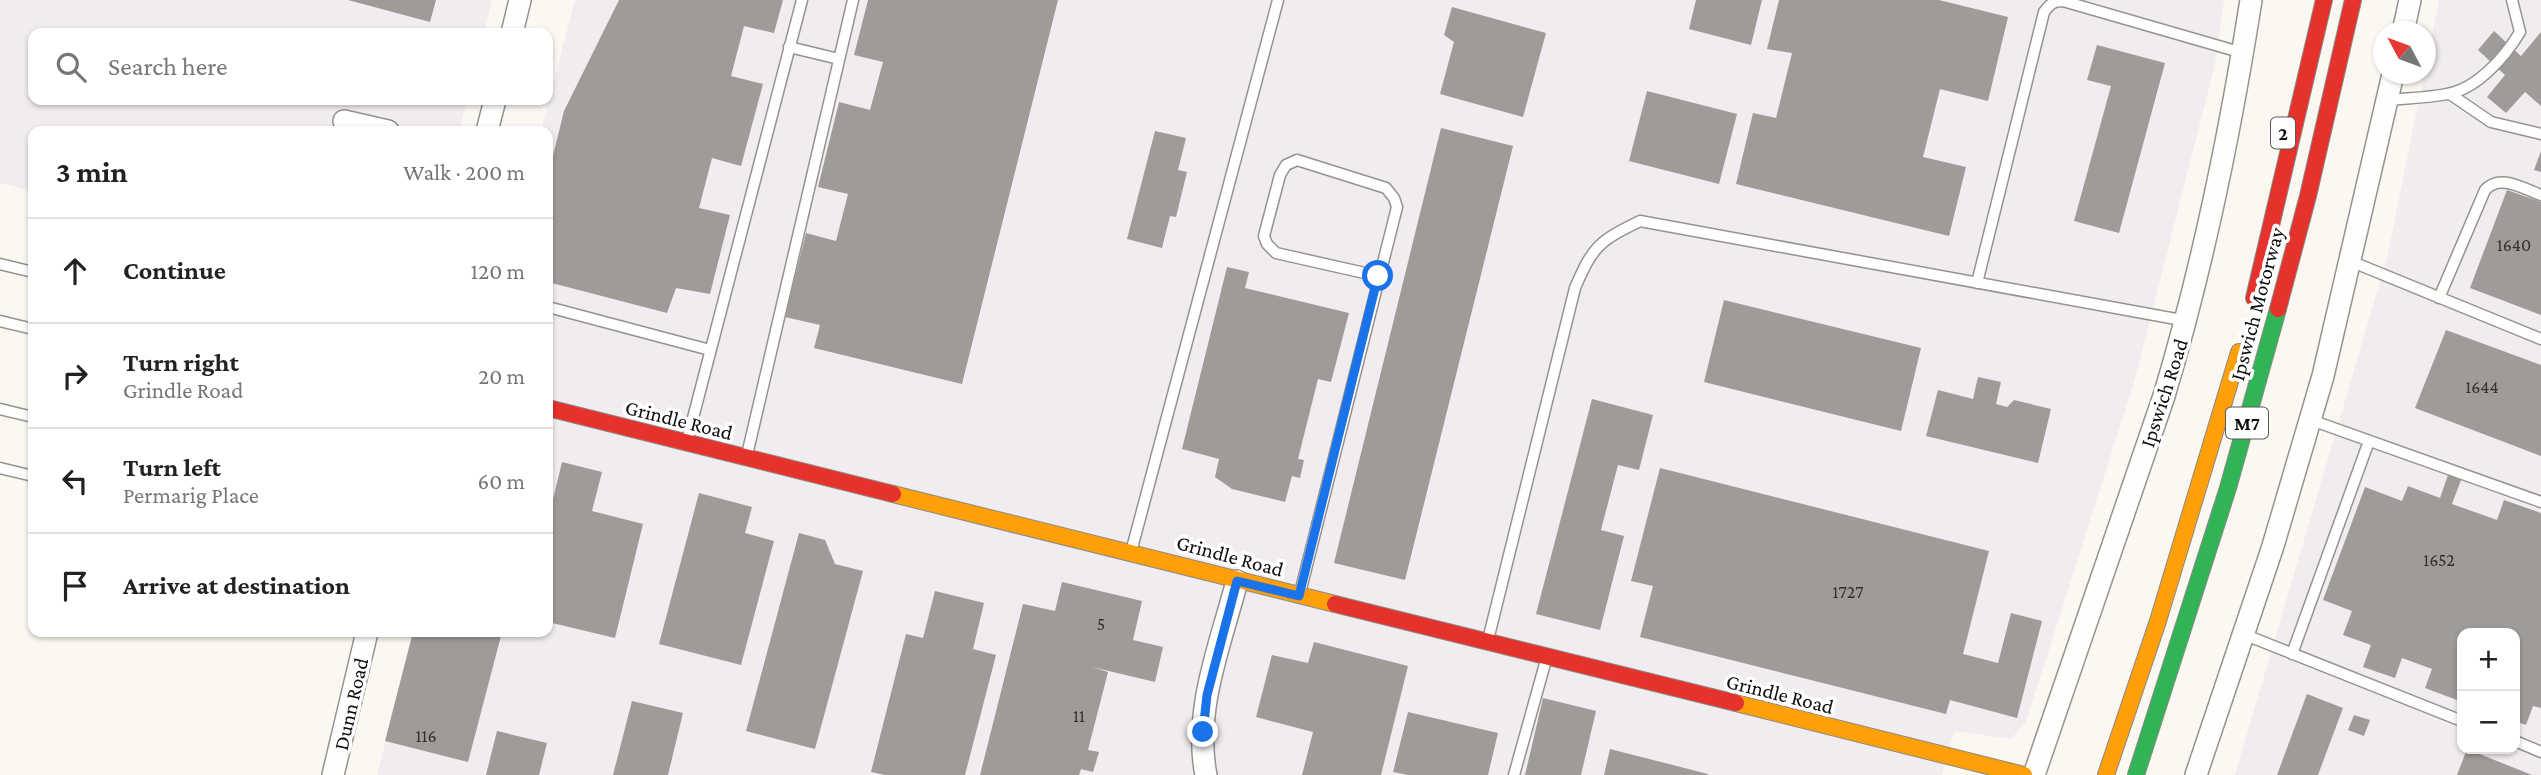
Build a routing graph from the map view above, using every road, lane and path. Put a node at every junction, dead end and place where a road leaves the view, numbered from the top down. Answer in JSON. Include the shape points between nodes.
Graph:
{"nodes":[{"id":1,"x":520,"y":0,"type":"edge"},
{"id":2,"x":802,"y":0,"type":"edge"},
{"id":3,"x":853,"y":0,"type":"edge"},
{"id":4,"x":1278,"y":0,"type":"edge"},
{"id":5,"x":2250,"y":0,"type":"edge"},
{"id":6,"x":2323,"y":0,"type":"edge"},
{"id":7,"x":2353,"y":0,"type":"edge"},
{"id":8,"x":2363,"y":0,"type":"edge"},
{"id":9,"x":2410,"y":0,"type":"edge"},
{"id":10,"x":2512,"y":0,"type":"edge"},
{"id":11,"x":2405,"y":21,"type":"edge"},
{"id":12,"x":513,"y":28,"type":"edge"},
{"id":13,"x":789,"y":47,"type":"junction"},
{"id":14,"x":2243,"y":53,"type":"junction"},
{"id":15,"x":839,"y":59,"type":"junction"},
{"id":16,"x":2340,"y":65,"type":"junction"},
{"id":17,"x":2292,"y":66,"type":"dead end"},
{"id":18,"x":2391,"y":84,"type":"edge"},
{"id":19,"x":2450,"y":94,"type":"junction"},
{"id":20,"x":2387,"y":100,"type":"junction"},
{"id":21,"x":494,"y":105,"type":"edge"},
{"id":22,"x":344,"y":121,"type":"dead end"},
{"id":23,"x":366,"y":126,"type":"edge"},
{"id":24,"x":488,"y":126,"type":"edge"},
{"id":25,"x":2541,"y":134,"type":"edge"},
{"id":26,"x":2541,"y":195,"type":"edge"},
{"id":27,"x":2350,"y":261,"type":"junction"},
{"id":28,"x":0,"y":264,"type":"edge"},
{"id":29,"x":2263,"y":265,"type":"junction"},
{"id":30,"x":28,"y":271,"type":"edge"},
{"id":31,"x":1378,"y":276,"type":"junction"},
{"id":32,"x":1978,"y":283,"type":"junction"},
{"id":33,"x":2439,"y":298,"type":"junction"},
{"id":34,"x":553,"y":308,"type":"edge"},
{"id":35,"x":0,"y":321,"type":"edge"},
{"id":36,"x":2187,"y":321,"type":"junction"},
{"id":37,"x":28,"y":328,"type":"edge"},
{"id":38,"x":2541,"y":339,"type":"edge"},
{"id":39,"x":710,"y":350,"type":"junction"},
{"id":40,"x":0,"y":409,"type":"edge"},
{"id":41,"x":553,"y":409,"type":"edge"},
{"id":42,"x":28,"y":416,"type":"edge"},
{"id":43,"x":2311,"y":420,"type":"junction"},
{"id":44,"x":2369,"y":441,"type":"junction"},
{"id":45,"x":686,"y":443,"type":"junction"},
{"id":46,"x":746,"y":458,"type":"junction"},
{"id":47,"x":0,"y":468,"type":"edge"},
{"id":48,"x":28,"y":475,"type":"edge"},
{"id":49,"x":2541,"y":502,"type":"edge"},
{"id":50,"x":1131,"y":552,"type":"junction"},
{"id":51,"x":1237,"y":581,"type":"junction"},
{"id":52,"x":1299,"y":596,"type":"junction"},
{"id":53,"x":2243,"y":634,"type":"junction"},
{"id":54,"x":367,"y":637,"type":"edge"},
{"id":55,"x":1487,"y":643,"type":"junction"},
{"id":56,"x":2292,"y":654,"type":"junction"},
{"id":57,"x":1547,"y":658,"type":"junction"},
{"id":58,"x":2457,"y":719,"type":"edge"},
{"id":59,"x":2520,"y":743,"type":"edge"},
{"id":60,"x":2541,"y":752,"type":"edge"},
{"id":61,"x":1963,"y":761,"type":"junction"},
{"id":62,"x":333,"y":775,"type":"edge"},
{"id":63,"x":1206,"y":775,"type":"edge"},
{"id":64,"x":1514,"y":775,"type":"edge"},
{"id":65,"x":1975,"y":775,"type":"edge"},
{"id":66,"x":2024,"y":775,"type":"edge"},
{"id":67,"x":2034,"y":775,"type":"edge"},
{"id":68,"x":2106,"y":775,"type":"edge"},
{"id":69,"x":2136,"y":775,"type":"edge"},
{"id":70,"x":2196,"y":775,"type":"edge"}],
"edges":[{"from":1,"to":12,"type":"street"},
{"from":2,"to":13,"type":"lane"},
{"from":3,"to":15,"type":"lane"},
{"from":4,"to":50,"type":"lane"},
{"from":5,"to":14,"type":"street","name":"Ipswich Road"},
{"from":6,"to":29,"type":"main road","name":"Ipswich Motorway","number":"M7"},
{"from":7,"to":16,"type":"main road","name":"Ipswich Motorway","number":"M7"},
{"from":8,"to":16,"type":"main road"},
{"from":9,"to":11,"type":"street"},
{"from":10,"to":19,"type":"lane","via":[[2520,32],[2507,53],[2475,81]]},
{"from":13,"to":15,"type":"lane"},
{"from":13,"to":39,"type":"lane"},
{"from":14,"to":32,"type":"lane","via":[[2063,1],[2048,6]]},
{"from":14,"to":36,"type":"street","name":"Ipswich Road"},
{"from":15,"to":46,"type":"lane"},
{"from":16,"to":69,"type":"main road","name":"Ipswich Motorway","number":"M7","via":[[2243,438]]},
{"from":17,"to":29,"type":"main road","number":"2"},
{"from":18,"to":20,"type":"street"},
{"from":19,"to":20,"type":"lane"},
{"from":19,"to":25,"type":"lane","via":[[2491,122]]},
{"from":20,"to":27,"type":"street"},
{"from":21,"to":24,"type":"street"},
{"from":22,"to":23,"type":"street"},
{"from":26,"to":33,"type":"lane","via":[[2506,182],[2490,184]]},
{"from":27,"to":33,"type":"lane"},
{"from":27,"to":43,"type":"street"},
{"from":28,"to":30,"type":"lane"},
{"from":29,"to":68,"type":"main road","name":"Ipswich Motorway","number":"M7","via":[[2188,527]]},
{"from":31,"to":31,"type":"lane","via":[[1397,207],[1391,192],[1297,160],[1286,165],[1264,236],[1267,244],[1276,253]]},
{"from":31,"to":52,"type":"lane"},
{"from":32,"to":36,"type":"lane"},
{"from":32,"to":55,"type":"lane","via":[[1640,221],[1608,237],[1588,258],[1575,288]]},
{"from":33,"to":38,"type":"lane"},
{"from":34,"to":39,"type":"lane"},
{"from":35,"to":37,"type":"lane"},
{"from":36,"to":67,"type":"street","name":"Ipswich Road"},
{"from":39,"to":45,"type":"lane"},
{"from":40,"to":42,"type":"lane"},
{"from":41,"to":45,"type":"main road","name":"Grindle Road"},
{"from":43,"to":44,"type":"lane"},
{"from":43,"to":53,"type":"street"},
{"from":44,"to":49,"type":"lane"},
{"from":44,"to":56,"type":"lane"},
{"from":45,"to":46,"type":"main road","name":"Grindle Road"},
{"from":46,"to":50,"type":"main road","name":"Grindle Road"},
{"from":47,"to":48,"type":"lane"},
{"from":50,"to":51,"type":"main road","name":"Grindle Road"},
{"from":51,"to":52,"type":"main road","name":"Grindle Road"},
{"from":51,"to":63,"type":"street","via":[[1207,695],[1203,732]]},
{"from":52,"to":55,"type":"main road","name":"Grindle Road"},
{"from":53,"to":56,"type":"lane"},
{"from":53,"to":70,"type":"street"},
{"from":54,"to":62,"type":"street","name":"Dunn Road"},
{"from":55,"to":57,"type":"main road","name":"Grindle Road"},
{"from":56,"to":58,"type":"lane"},
{"from":57,"to":61,"type":"main road","name":"Grindle Road"},
{"from":57,"to":64,"type":"lane"},
{"from":59,"to":60,"type":"lane"},
{"from":61,"to":65,"type":"lane"},
{"from":61,"to":66,"type":"main road","name":"Grindle Road"}]}
